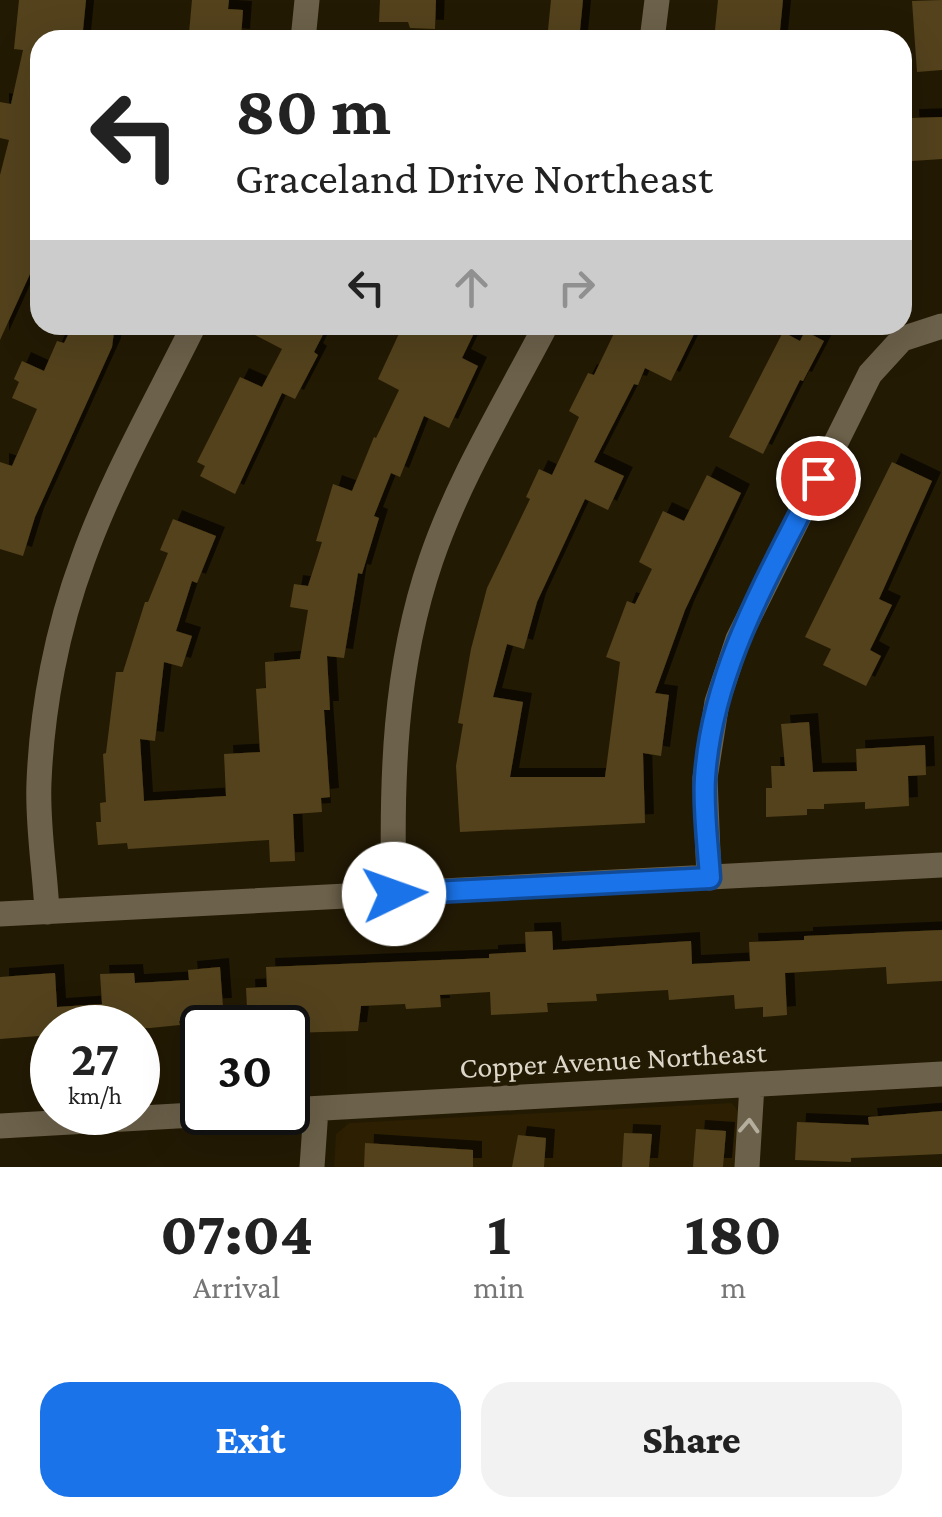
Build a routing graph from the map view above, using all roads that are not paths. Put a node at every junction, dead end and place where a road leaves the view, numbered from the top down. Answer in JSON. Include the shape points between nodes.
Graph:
{"nodes":[{"id":1,"x":308,"y":0,"type":"edge"},
{"id":2,"x":657,"y":0,"type":"edge"},
{"id":3,"x":304,"y":30,"type":"edge"},
{"id":4,"x":653,"y":30,"type":"edge"},
{"id":5,"x":942,"y":326,"type":"edge"},
{"id":6,"x":189,"y":335,"type":"edge"},
{"id":7,"x":541,"y":335,"type":"edge"},
{"id":8,"x":942,"y":865,"type":"edge"},
{"id":9,"x":710,"y":878,"type":"junction"},
{"id":10,"x":394,"y":894,"type":"junction"},
{"id":11,"x":47,"y":912,"type":"junction"},
{"id":12,"x":0,"y":914,"type":"edge"},
{"id":13,"x":942,"y":1074,"type":"edge"},
{"id":14,"x":752,"y":1085,"type":"junction"},
{"id":15,"x":310,"y":1109,"type":"edge"},
{"id":16,"x":316,"y":1109,"type":"junction"},
{"id":17,"x":180,"y":1116,"type":"edge"},
{"id":18,"x":0,"y":1126,"type":"edge"},
{"id":19,"x":312,"y":1167,"type":"edge"},
{"id":20,"x":747,"y":1167,"type":"edge"}],
"edges":[{"from":1,"to":3,"type":"street"},
{"from":2,"to":4,"type":"street"},
{"from":5,"to":9,"type":"street","via":[[902,339],[870,374],[738,638],[717,702],[705,778]]},
{"from":6,"to":11,"type":"street","via":[[82,560],[62,632],[46,703],[39,785]]},
{"from":7,"to":10,"type":"street","via":[[458,495],[412,626],[391,780]]},
{"from":8,"to":9,"type":"street"},
{"from":9,"to":10,"type":"street"},
{"from":10,"to":11,"type":"street"},
{"from":11,"to":12,"type":"street"},
{"from":13,"to":14,"type":"street","name":"Copper Avenue Northeast"},
{"from":14,"to":16,"type":"street","name":"Copper Avenue Northeast"},
{"from":20,"to":14,"type":"street","one_way":true},
{"from":15,"to":16,"type":"street","name":"Copper Avenue Northeast"},
{"from":16,"to":19,"type":"street"},
{"from":17,"to":18,"type":"street"}]}
